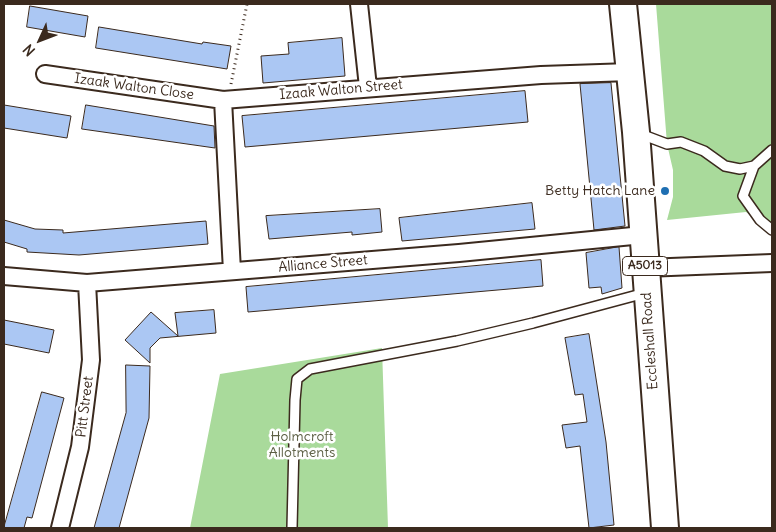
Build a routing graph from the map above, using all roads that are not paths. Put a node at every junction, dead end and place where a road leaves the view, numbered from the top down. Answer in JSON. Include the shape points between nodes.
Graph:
{"nodes":[{"id":1,"x":359,"y":4,"type":"edge"},
{"id":2,"x":623,"y":4,"type":"edge"},
{"id":3,"x":630,"y":72,"type":"junction"},
{"id":4,"x":45,"y":74,"type":"dead end"},
{"id":5,"x":368,"y":87,"type":"junction"},
{"id":6,"x":223,"y":100,"type":"junction"},
{"id":7,"x":636,"y":132,"type":"junction"},
{"id":8,"x":772,"y":150,"type":"edge"},
{"id":9,"x":754,"y":166,"type":"junction"},
{"id":10,"x":772,"y":230,"type":"edge"},
{"id":11,"x":643,"y":234,"type":"junction"},
{"id":12,"x":772,"y":263,"type":"edge"},
{"id":13,"x":232,"y":271,"type":"junction"},
{"id":14,"x":4,"y":276,"type":"edge"},
{"id":15,"x":646,"y":280,"type":"junction"},
{"id":16,"x":87,"y":283,"type":"junction"},
{"id":17,"x":60,"y":528,"type":"edge"},
{"id":18,"x":292,"y":528,"type":"edge"},
{"id":19,"x":665,"y":528,"type":"edge"}],
"edges":[{"from":1,"to":5,"type":"street"},
{"from":2,"to":3,"type":"main road","name":"Eccleshall Road","number":"A5013"},
{"from":3,"to":5,"type":"street","name":"Izaak Walton Street"},
{"from":3,"to":7,"type":"main road","name":"Eccleshall Road","number":"A5013"},
{"from":4,"to":6,"type":"street","name":"Izaak Walton Close"},
{"from":5,"to":6,"type":"street","name":"Izaak Walton Street"},
{"from":6,"to":13,"type":"street"},
{"from":7,"to":9,"type":"lane","via":[[668,144],[681,142],[704,151],[725,166],[740,169]]},
{"from":7,"to":11,"type":"main road","name":"Eccleshall Road","number":"A5013"},
{"from":8,"to":9,"type":"lane"},
{"from":9,"to":10,"type":"lane","via":[[743,196],[760,220]]},
{"from":11,"to":13,"type":"street","name":"Alliance Street","via":[[449,254]]},
{"from":11,"to":15,"type":"main road","name":"Eccleshall Road","number":"A5013"},
{"from":12,"to":15,"type":"street"},
{"from":13,"to":16,"type":"street","name":"Alliance Street"},
{"from":14,"to":16,"type":"street","name":"Alliance Street"},
{"from":15,"to":18,"type":"lane","via":[[533,323],[310,369],[297,379]]},
{"from":15,"to":19,"type":"main road","name":"Eccleshall Road","number":"A5013"},
{"from":16,"to":17,"type":"street","name":"Pitt Street","via":[[91,360],[80,447]]}]}
